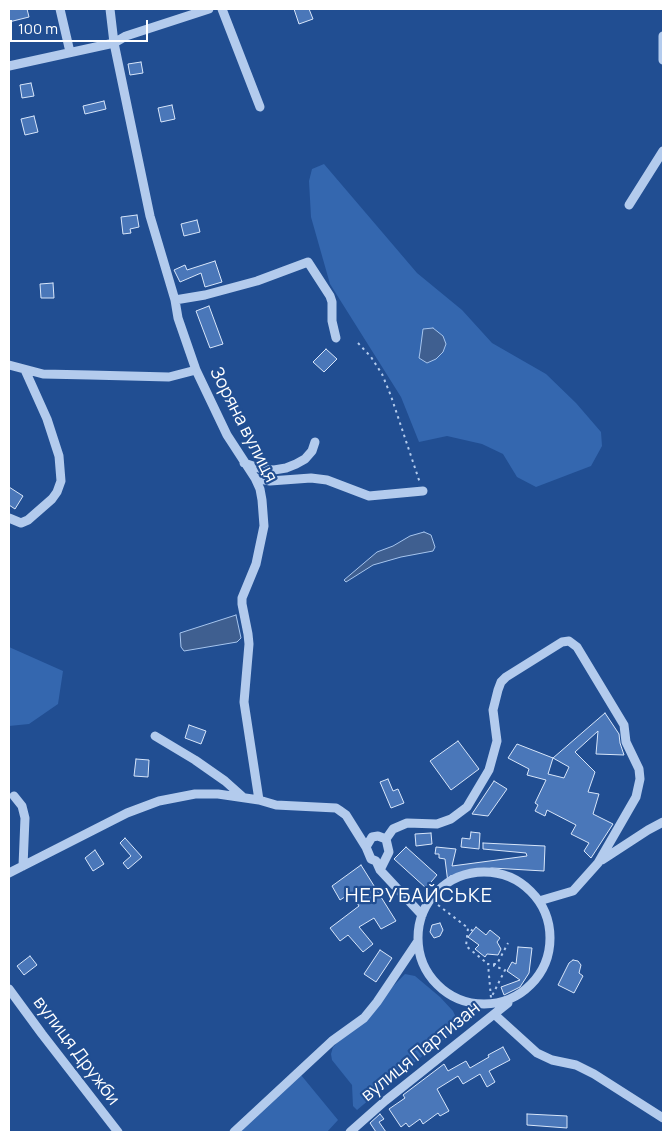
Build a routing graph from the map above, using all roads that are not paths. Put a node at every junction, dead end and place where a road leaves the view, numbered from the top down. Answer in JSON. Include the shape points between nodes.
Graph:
{"nodes":[{"id":1,"x":60,"y":9,"type":"edge"},
{"id":2,"x":110,"y":9,"type":"edge"},
{"id":3,"x":222,"y":9,"type":"edge"},
{"id":4,"x":204,"y":10,"type":"edge"},
{"id":5,"x":663,"y":36,"type":"edge"},
{"id":6,"x":114,"y":43,"type":"junction"},
{"id":7,"x":70,"y":52,"type":"junction"},
{"id":8,"x":663,"y":60,"type":"edge"},
{"id":9,"x":9,"y":66,"type":"edge"},
{"id":10,"x":260,"y":107,"type":"dead end"},
{"id":11,"x":663,"y":151,"type":"edge"},
{"id":12,"x":629,"y":205,"type":"dead end"},
{"id":13,"x":175,"y":300,"type":"junction"},
{"id":14,"x":336,"y":338,"type":"dead end"},
{"id":15,"x":9,"y":365,"type":"edge"},
{"id":16,"x":25,"y":370,"type":"junction"},
{"id":17,"x":196,"y":370,"type":"junction"},
{"id":18,"x":315,"y":442,"type":"dead end"},
{"id":19,"x":243,"y":463,"type":"junction"},
{"id":20,"x":255,"y":478,"type":"junction"},
{"id":21,"x":423,"y":491,"type":"road end"},
{"id":22,"x":9,"y":518,"type":"edge"},
{"id":23,"x":155,"y":736,"type":"dead end"},
{"id":24,"x":14,"y":796,"type":"dead end"},
{"id":25,"x":244,"y":798,"type":"junction"},
{"id":26,"x":259,"y":800,"type":"junction"},
{"id":27,"x":663,"y":822,"type":"edge"},
{"id":28,"x":386,"y":839,"type":"junction"},
{"id":29,"x":366,"y":847,"type":"junction"},
{"id":30,"x":380,"y":861,"type":"junction"},
{"id":31,"x":598,"y":862,"type":"junction"},
{"id":32,"x":23,"y":866,"type":"junction"},
{"id":33,"x":9,"y":873,"type":"edge"},
{"id":34,"x":539,"y":901,"type":"junction"},
{"id":35,"x":422,"y":915,"type":"junction"},
{"id":36,"x":418,"y":941,"type":"junction"},
{"id":37,"x":9,"y":989,"type":"edge"},
{"id":38,"x":514,"y":998,"type":"junction"},
{"id":39,"x":494,"y":1014,"type":"junction"},
{"id":40,"x":663,"y":1118,"type":"edge"},
{"id":41,"x":118,"y":1132,"type":"edge"},
{"id":42,"x":234,"y":1132,"type":"edge"},
{"id":43,"x":350,"y":1132,"type":"edge"}],
"edges":[{"from":1,"to":7,"type":"street"},
{"from":2,"to":6,"type":"street","name":"Зоряна вулиця"},
{"from":3,"to":10,"type":"street"},
{"from":4,"to":6,"type":"street"},
{"from":5,"to":8,"type":"street"},
{"from":6,"to":7,"type":"street"},
{"from":6,"to":13,"type":"street","name":"Зоряна вулиця","via":[[150,216]]},
{"from":7,"to":9,"type":"street"},
{"from":11,"to":12,"type":"street"},
{"from":13,"to":14,"type":"street","via":[[257,281],[308,262],[330,296]]},
{"from":13,"to":17,"type":"street","name":"Зоряна вулиця"},
{"from":15,"to":16,"type":"street"},
{"from":16,"to":17,"type":"street","via":[[42,374],[169,377]]},
{"from":16,"to":22,"type":"street","via":[[59,456],[61,481],[52,500],[28,520],[21,523]]},
{"from":17,"to":19,"type":"street","name":"Зоряна вулиця"},
{"from":18,"to":19,"type":"street","via":[[305,459],[286,468],[262,469]]},
{"from":19,"to":20,"type":"street","name":"Зоряна вулиця"},
{"from":20,"to":21,"type":"street","via":[[270,481],[327,480],[369,496]]},
{"from":20,"to":26,"type":"street","name":"Зоряна вулиця","via":[[260,489],[264,526],[256,564],[242,604],[249,644],[244,702]]},
{"from":23,"to":25,"type":"street","via":[[195,760]]},
{"from":24,"to":32,"type":"street","via":[[22,806],[24,818]]},
{"from":25,"to":26,"type":"street"},
{"from":25,"to":32,"type":"street","via":[[195,794],[159,800]]},
{"from":26,"to":29,"type":"street","via":[[276,805],[336,808],[346,815]]},
{"from":27,"to":31,"type":"street"},
{"from":28,"to":29,"type":"street","via":[[372,837]]},
{"from":28,"to":30,"type":"street","via":[[388,852]]},
{"from":28,"to":31,"type":"street","via":[[393,829],[406,823],[437,824],[467,807],[489,770],[497,741],[494,710],[501,682],[562,642],[569,641],[577,647],[624,725],[626,742],[639,769],[636,797]]},
{"from":29,"to":30,"type":"street","via":[[371,859]]},
{"from":30,"to":35,"type":"street","via":[[380,870]]},
{"from":31,"to":34,"type":"street","via":[[573,892]]},
{"from":32,"to":33,"type":"street"},
{"from":34,"to":35,"type":"street","via":[[523,884],[509,877],[491,872],[477,873],[461,876],[442,887]]},
{"from":34,"to":38,"type":"street","name":"вулиця Партизан","via":[[549,926],[551,942],[548,956],[538,978]]},
{"from":35,"to":36,"type":"street"},
{"from":36,"to":38,"type":"street","via":[[427,971],[449,995],[482,1005]]},
{"from":36,"to":42,"type":"street","via":[[364,1018],[332,1041]]},
{"from":37,"to":41,"type":"street","name":"вулиця Дружби"},
{"from":38,"to":39,"type":"street","name":"вулиця Партизан"},
{"from":39,"to":40,"type":"street","via":[[537,1053],[585,1070]]},
{"from":39,"to":43,"type":"street","name":"вулиця Партизан"}]}
